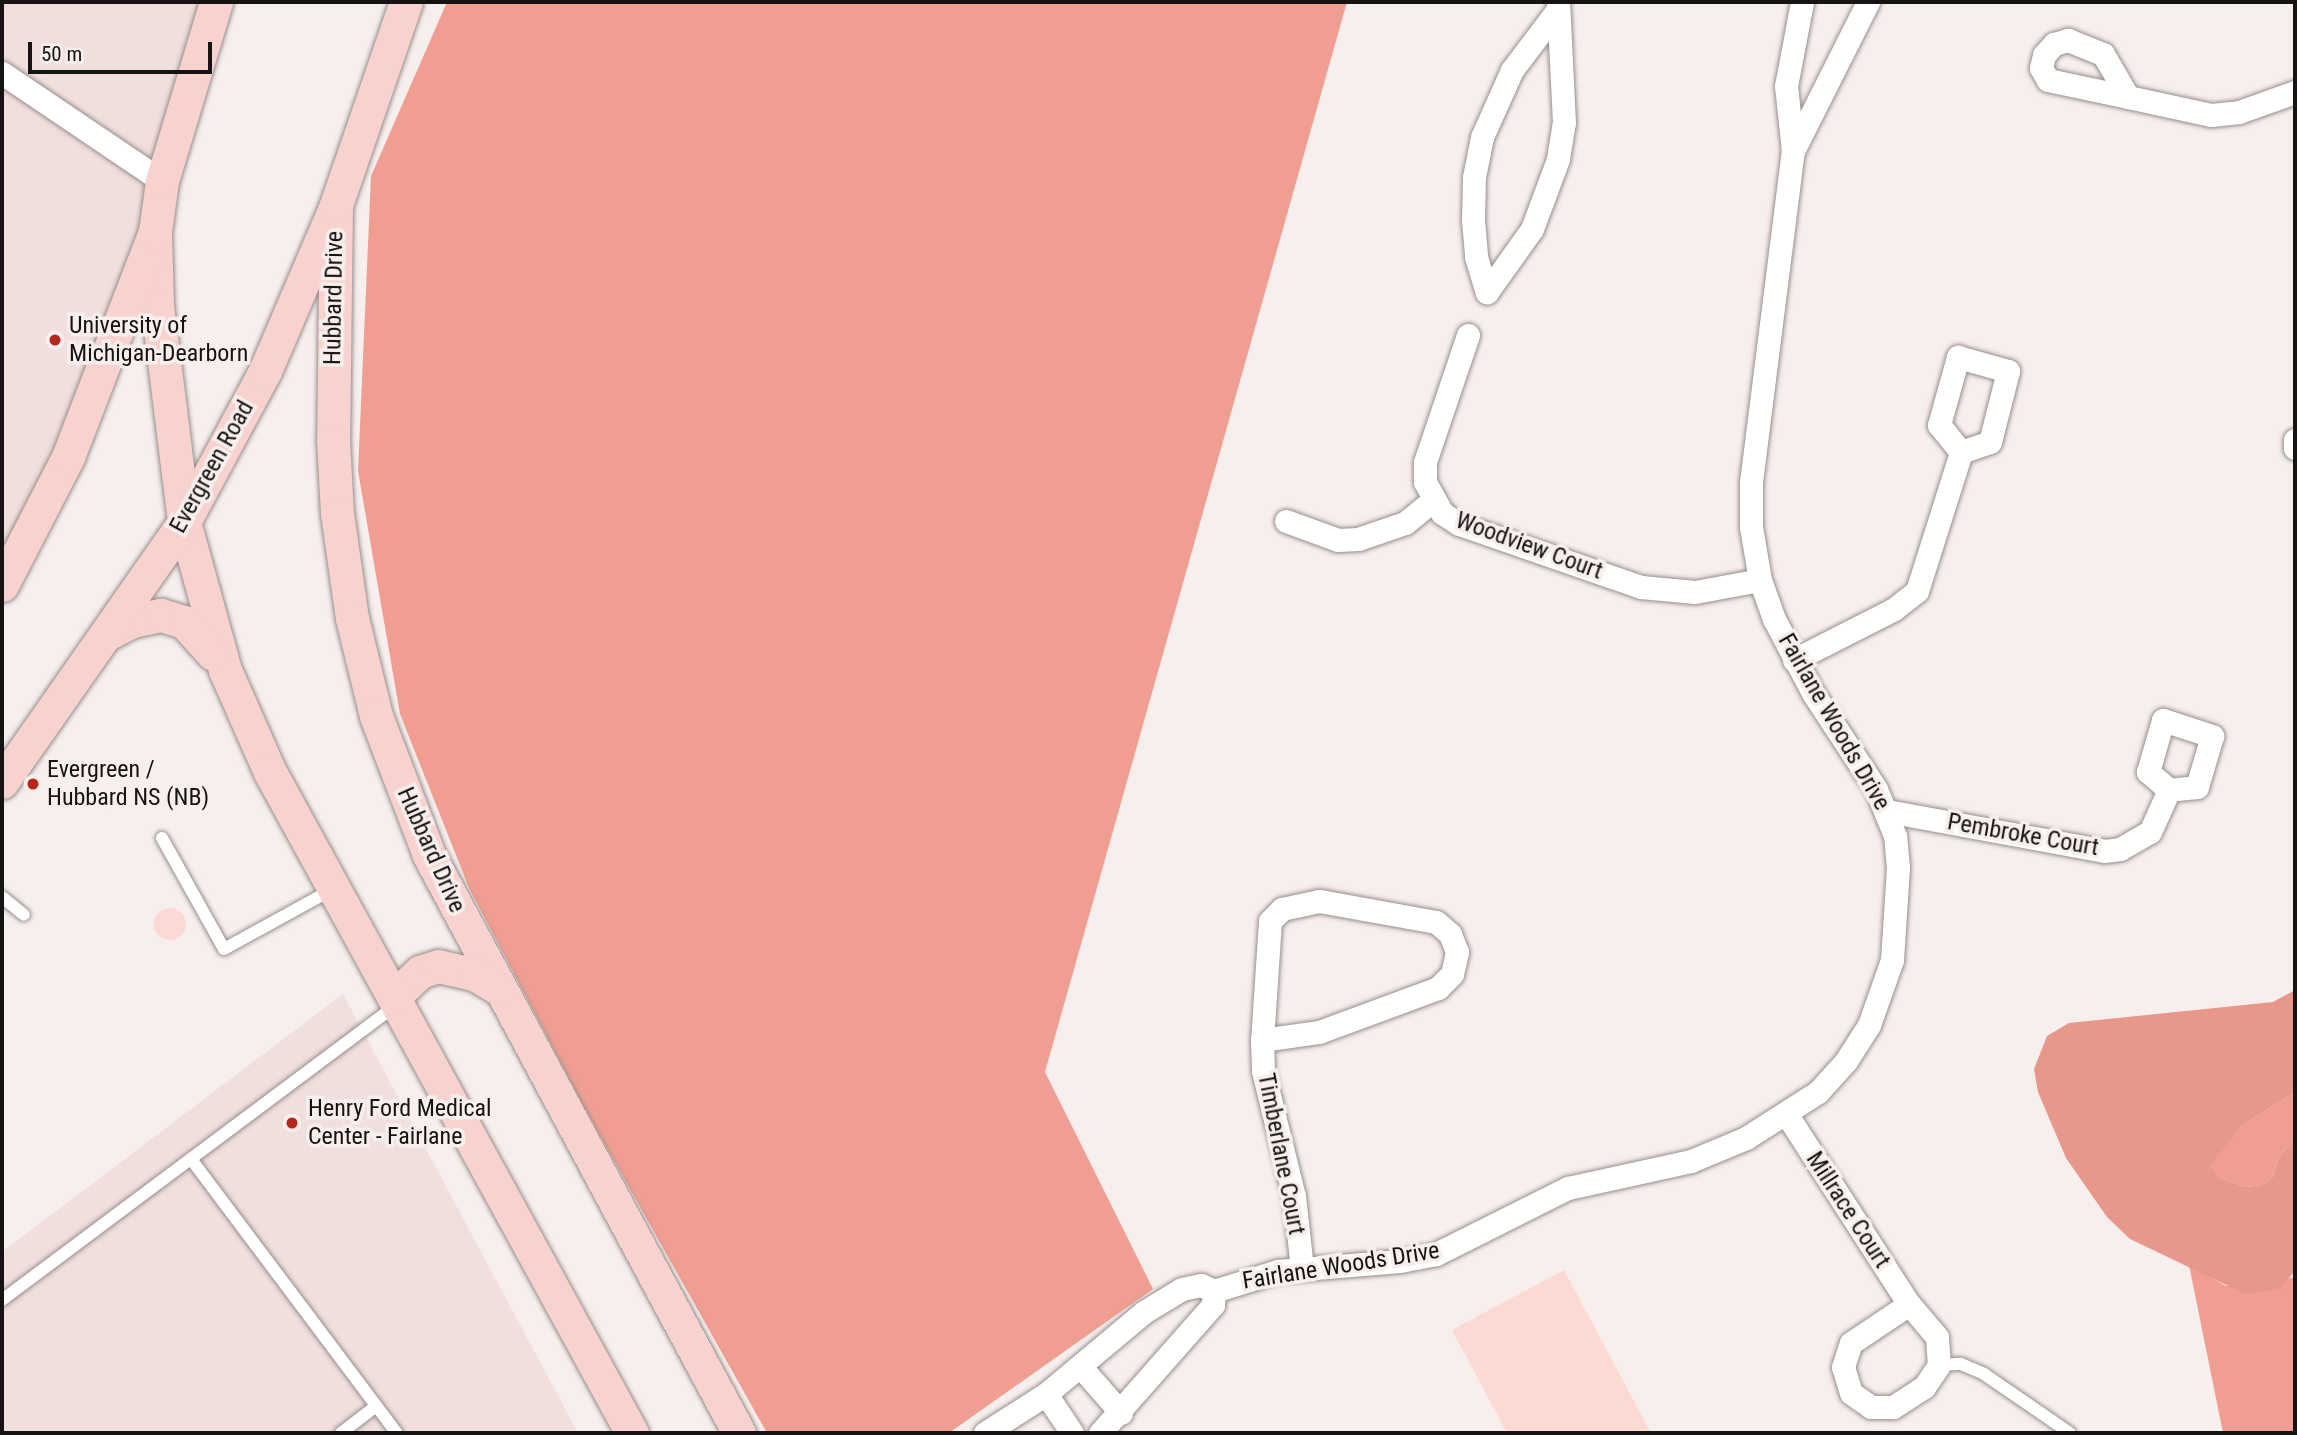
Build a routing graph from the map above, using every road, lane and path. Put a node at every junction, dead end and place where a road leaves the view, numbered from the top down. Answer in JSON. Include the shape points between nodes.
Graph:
{"nodes":[{"id":1,"x":216,"y":2,"type":"edge"},
{"id":2,"x":406,"y":2,"type":"edge"},
{"id":3,"x":1802,"y":2,"type":"edge"},
{"id":4,"x":1868,"y":2,"type":"edge"},
{"id":5,"x":1557,"y":7,"type":"edge"},
{"id":6,"x":2,"y":73,"type":"edge"},
{"id":7,"x":2295,"y":92,"type":"edge"},
{"id":8,"x":2127,"y":97,"type":"dead end"},
{"id":9,"x":1793,"y":151,"type":"junction"},
{"id":10,"x":162,"y":181,"type":"junction"},
{"id":11,"x":336,"y":205,"type":"junction"},
{"id":12,"x":155,"y":232,"type":"junction"},
{"id":13,"x":1468,"y":335,"type":"dead end"},
{"id":14,"x":2295,"y":440,"type":"edge"},
{"id":15,"x":2295,"y":448,"type":"edge"},
{"id":16,"x":1961,"y":452,"type":"dead end"},
{"id":17,"x":1432,"y":501,"type":"junction"},
{"id":18,"x":1286,"y":521,"type":"dead end"},
{"id":19,"x":184,"y":522,"type":"junction"},
{"id":20,"x":1760,"y":580,"type":"junction"},
{"id":21,"x":2,"y":585,"type":"edge"},
{"id":22,"x":105,"y":635,"type":"junction"},
{"id":23,"x":1794,"y":660,"type":"junction"},
{"id":24,"x":225,"y":670,"type":"junction"},
{"id":25,"x":2,"y":782,"type":"edge"},
{"id":26,"x":2169,"y":790,"type":"dead end"},
{"id":27,"x":1887,"y":811,"type":"junction"},
{"id":28,"x":162,"y":838,"type":"dead end"},
{"id":29,"x":335,"y":888,"type":"junction"},
{"id":30,"x":2,"y":897,"type":"edge"},
{"id":31,"x":24,"y":915,"type":"dead end"},
{"id":32,"x":499,"y":989,"type":"junction"},
{"id":33,"x":397,"y":1000,"type":"junction"},
{"id":34,"x":1262,"y":1040,"type":"junction"},
{"id":35,"x":1787,"y":1115,"type":"junction"},
{"id":36,"x":191,"y":1159,"type":"junction"},
{"id":37,"x":1302,"y":1268,"type":"junction"},
{"id":38,"x":1214,"y":1291,"type":"junction"},
{"id":39,"x":2,"y":1300,"type":"edge"},
{"id":40,"x":1909,"y":1304,"type":"junction"},
{"id":41,"x":1939,"y":1365,"type":"junction"},
{"id":42,"x":1081,"y":1367,"type":"junction"},
{"id":43,"x":1046,"y":1394,"type":"junction"},
{"id":44,"x":376,"y":1406,"type":"junction"},
{"id":45,"x":1121,"y":1413,"type":"junction"},
{"id":46,"x":341,"y":1433,"type":"edge"},
{"id":47,"x":397,"y":1433,"type":"edge"},
{"id":48,"x":632,"y":1433,"type":"edge"},
{"id":49,"x":739,"y":1433,"type":"edge"},
{"id":50,"x":985,"y":1433,"type":"edge"},
{"id":51,"x":1072,"y":1433,"type":"edge"},
{"id":52,"x":1100,"y":1433,"type":"edge"},
{"id":53,"x":2070,"y":1433,"type":"edge"}],
"edges":[{"from":1,"to":10,"type":"street"},
{"from":2,"to":11,"type":"street","name":"Evergreen Road"},
{"from":3,"to":9,"type":"street","name":"Fairlane Woods Drive","via":[[1786,86]]},
{"from":4,"to":9,"type":"street","name":"Fairlane Woods Drive"},
{"from":5,"to":5,"type":"street","via":[[1512,70],[1482,137],[1472,220],[1476,257],[1487,292],[1532,229],[1559,159],[1564,123]]},
{"from":6,"to":10,"type":"street"},
{"from":7,"to":8,"type":"street","via":[[2239,112],[2211,115]]},
{"from":9,"to":20,"type":"street","name":"Fairlane Woods Drive","via":[[1751,482],[1751,527]]},
{"from":10,"to":12,"type":"street"},
{"from":11,"to":19,"type":"street","name":"Evergreen Road","via":[[265,371]]},
{"from":11,"to":32,"type":"street","name":"Hubbard Drive","via":[[333,440],[352,618],[376,716],[429,855]]},
{"from":12,"to":19,"type":"street","via":[[157,305]]},
{"from":12,"to":21,"type":"street","via":[[68,457]]},
{"from":13,"to":17,"type":"street","name":"Woodview Court","via":[[1425,462]]},
{"from":14,"to":15,"type":"street"},
{"from":16,"to":23,"type":"street","via":[[1917,591],[1894,609]]},
{"from":17,"to":18,"type":"street","via":[[1405,523],[1358,539],[1338,540]]},
{"from":17,"to":20,"type":"street","name":"Woodview Court","via":[[1459,524],[1641,587],[1696,592]]},
{"from":19,"to":22,"type":"street","name":"Evergreen Road"},
{"from":19,"to":24,"type":"street"},
{"from":20,"to":23,"type":"street","name":"Fairlane Woods Drive"},
{"from":22,"to":24,"type":"street","via":[[132,621],[161,615],[184,622],[201,636]]},
{"from":22,"to":25,"type":"street","name":"Evergreen Road"},
{"from":23,"to":27,"type":"street","name":"Fairlane Woods Drive"},
{"from":24,"to":29,"type":"street","via":[[270,772]]},
{"from":26,"to":27,"type":"street","name":"Pembroke Court","via":[[2150,832],[2136,842],[2104,851]]},
{"from":27,"to":35,"type":"street","name":"Fairlane Woods Drive","via":[[1898,868],[1886,985],[1869,1025],[1846,1061],[1818,1092]]},
{"from":28,"to":29,"type":"lane","via":[[224,949]]},
{"from":29,"to":33,"type":"street"},
{"from":30,"to":31,"type":"lane"},
{"from":32,"to":33,"type":"street","via":[[476,975],[438,966],[420,972]]},
{"from":32,"to":49,"type":"street","name":"Hubbard Drive"},
{"from":33,"to":36,"type":"lane"},
{"from":33,"to":48,"type":"street"},
{"from":34,"to":34,"type":"street","name":"Timberlane Court","via":[[1270,921],[1282,909],[1319,901],[1436,922],[1450,934],[1457,952],[1452,974],[1438,988],[1319,1032]]},
{"from":34,"to":37,"type":"street","name":"Timberlane Court","via":[[1263,1071],[1294,1196]]},
{"from":35,"to":37,"type":"street","name":"Fairlane Woods Drive","via":[[1691,1161],[1568,1188],[1436,1254]]},
{"from":35,"to":40,"type":"street","name":"Millrace Court"},
{"from":36,"to":39,"type":"lane"},
{"from":36,"to":44,"type":"lane"},
{"from":37,"to":38,"type":"street","name":"Fairlane Woods Drive"},
{"from":38,"to":42,"type":"street","name":"Fairlane Woods Drive","via":[[1201,1285],[1160,1301]]},
{"from":38,"to":45,"type":"street","name":"Fairlane Woods Drive","via":[[1213,1305]]},
{"from":40,"to":41,"type":"street","name":"Millrace Court","via":[[1937,1337]]},
{"from":40,"to":41,"type":"street","via":[[1851,1343],[1843,1367],[1851,1393],[1871,1407],[1893,1407],[1924,1387]]},
{"from":41,"to":53,"type":"lane","via":[[1961,1364],[1984,1374]]},
{"from":42,"to":43,"type":"street","name":"Fairlane Woods Drive"},
{"from":42,"to":45,"type":"street"},
{"from":43,"to":50,"type":"street","name":"Fairlane Woods Drive"},
{"from":43,"to":51,"type":"street"},
{"from":44,"to":46,"type":"lane"},
{"from":44,"to":47,"type":"lane"},
{"from":45,"to":52,"type":"street","name":"Fairlane Woods Drive"}]}
